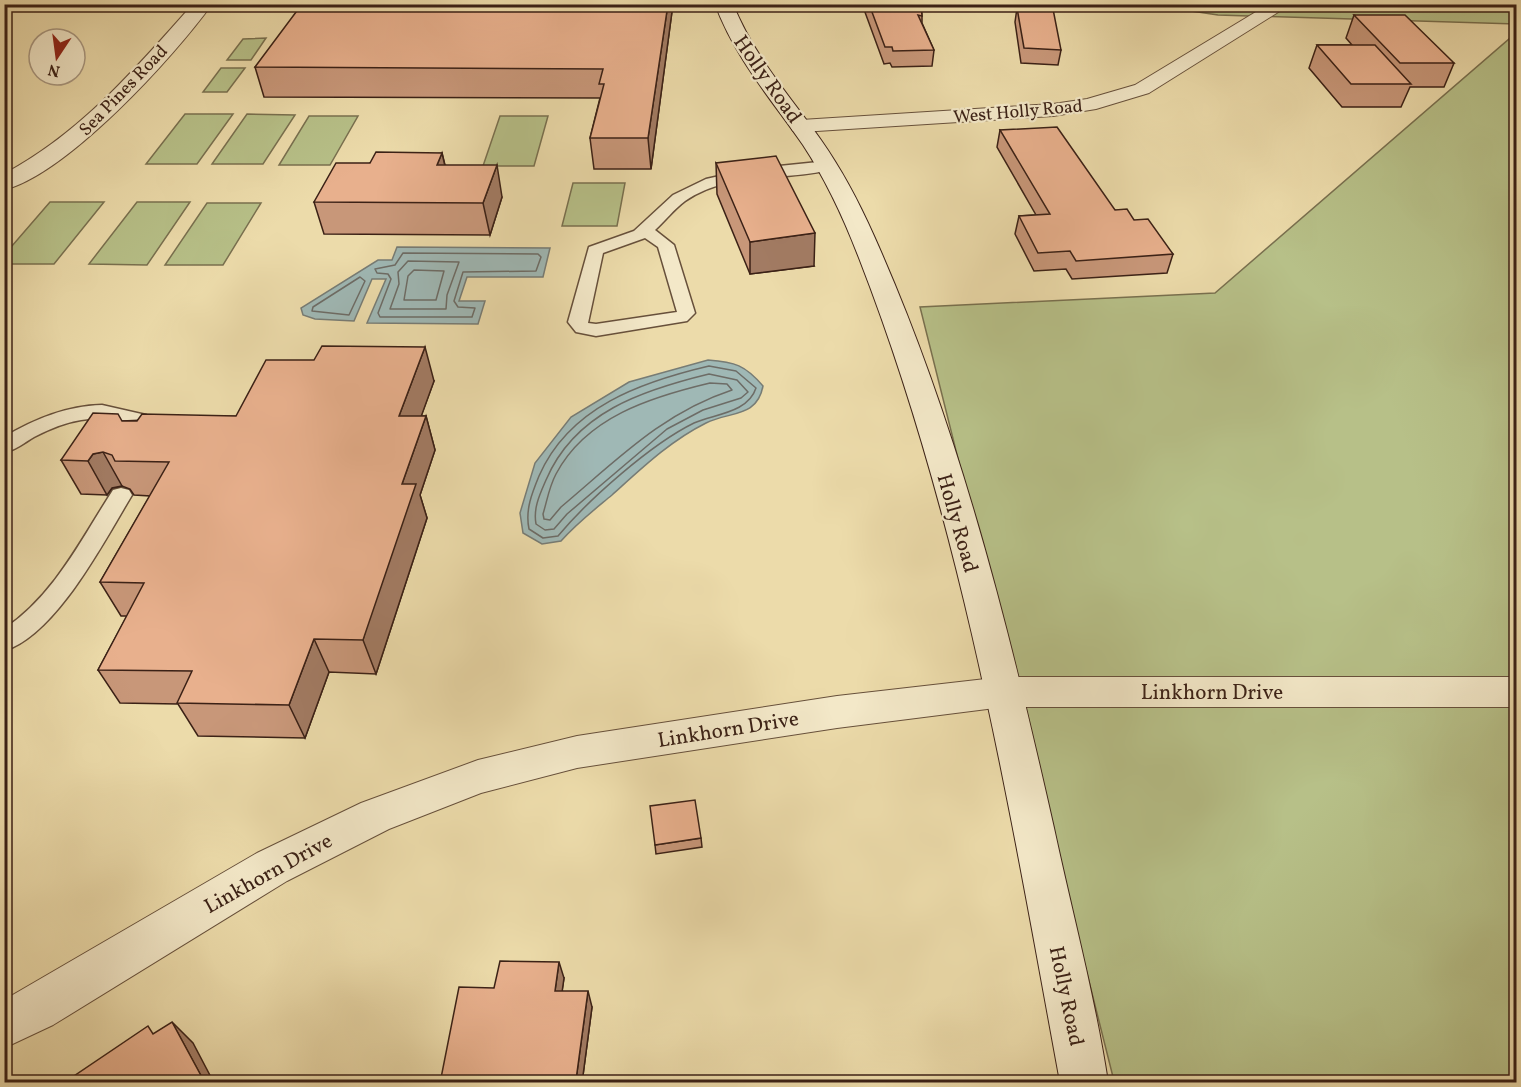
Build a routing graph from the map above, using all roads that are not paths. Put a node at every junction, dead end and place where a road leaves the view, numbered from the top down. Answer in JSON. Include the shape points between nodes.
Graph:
{"nodes":[{"id":1,"x":203,"y":4,"type":"edge"},
{"id":2,"x":724,"y":4,"type":"edge"},
{"id":3,"x":1282,"y":4,"type":"edge"},
{"id":4,"x":801,"y":126,"type":"junction"},
{"id":5,"x":828,"y":165,"type":"junction"},
{"id":6,"x":4,"y":183,"type":"edge"},
{"id":7,"x":644,"y":230,"type":"junction"},
{"id":8,"x":4,"y":446,"type":"edge"},
{"id":9,"x":147,"y":448,"type":"edge"},
{"id":10,"x":121,"y":495,"type":"edge"},
{"id":11,"x":4,"y":642,"type":"edge"},
{"id":12,"x":1516,"y":692,"type":"edge"},
{"id":13,"x":1003,"y":693,"type":"junction"},
{"id":14,"x":4,"y":1025,"type":"edge"},
{"id":15,"x":1084,"y":1083,"type":"edge"}],
"edges":[{"from":1,"to":6,"type":"street","name":"Sea Pines Road","via":[[93,124],[50,157]]},
{"from":2,"to":4,"type":"street","name":"Holly Road","via":[[741,47]]},
{"from":3,"to":4,"type":"street","name":"West Holly Road","via":[[1142,89],[1089,105]]},
{"from":4,"to":5,"type":"street","name":"Holly Road"},
{"from":5,"to":7,"type":"lane","via":[[701,187],[680,198]]},
{"from":5,"to":13,"type":"street","name":"Holly Road","via":[[896,323],[942,468]]},
{"from":7,"to":7,"type":"lane","via":[[635,238],[595,250],[577,322],[582,328],[596,330],[681,317],[686,313],[666,245]]},
{"from":8,"to":9,"type":"lane","via":[[34,428],[88,410],[117,412],[139,420]]},
{"from":10,"to":11,"type":"lane","via":[[47,608],[21,633]]},
{"from":12,"to":13,"type":"street","name":"Linkhorn Drive"},
{"from":13,"to":14,"type":"street","name":"Linkhorn Drive","via":[[837,712],[578,752],[477,777],[375,816],[272,867]]},
{"from":13,"to":15,"type":"street","name":"Holly Road"}]}
